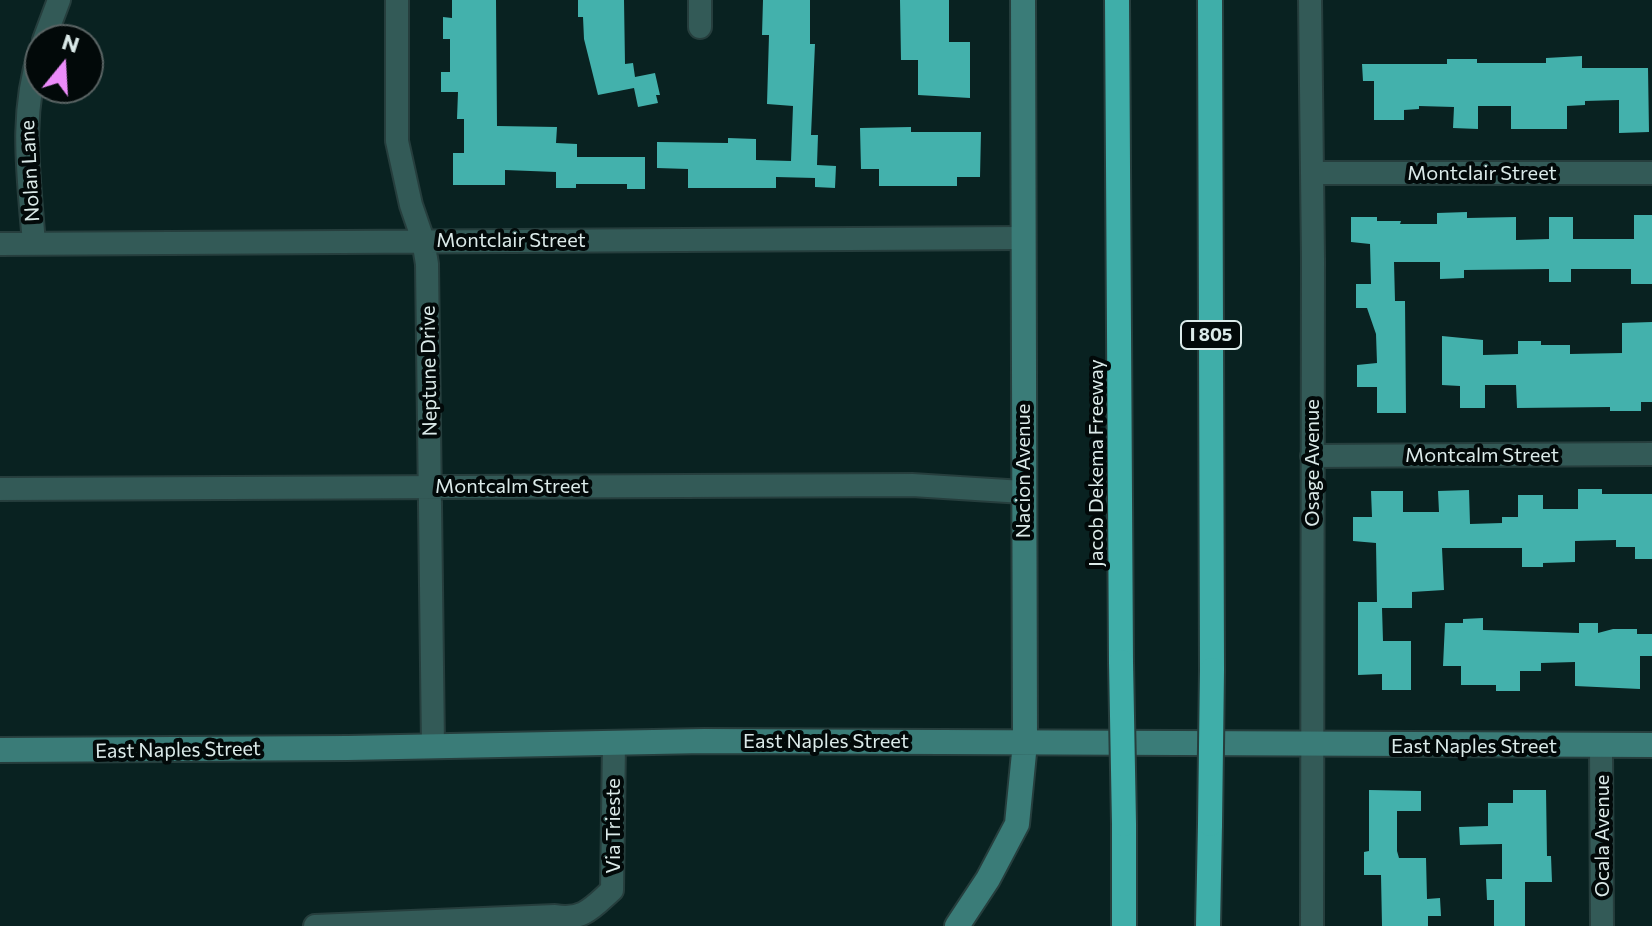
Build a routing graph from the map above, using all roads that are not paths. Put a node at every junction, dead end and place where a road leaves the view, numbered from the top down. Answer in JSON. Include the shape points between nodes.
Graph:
{"nodes":[{"id":1,"x":59,"y":0,"type":"edge"},
{"id":2,"x":397,"y":0,"type":"edge"},
{"id":3,"x":700,"y":0,"type":"edge"},
{"id":4,"x":1023,"y":0,"type":"edge"},
{"id":5,"x":1117,"y":0,"type":"edge"},
{"id":6,"x":1210,"y":0,"type":"edge"},
{"id":7,"x":1310,"y":0,"type":"edge"},
{"id":8,"x":50,"y":24,"type":"edge"},
{"id":9,"x":700,"y":27,"type":"dead end"},
{"id":10,"x":28,"y":104,"type":"edge"},
{"id":11,"x":1312,"y":173,"type":"junction"},
{"id":12,"x":1652,"y":173,"type":"edge"},
{"id":13,"x":1023,"y":238,"type":"junction"},
{"id":14,"x":423,"y":240,"type":"junction"},
{"id":15,"x":0,"y":244,"type":"edge"},
{"id":16,"x":34,"y":244,"type":"junction"},
{"id":17,"x":1652,"y":454,"type":"edge"},
{"id":18,"x":1312,"y":456,"type":"junction"},
{"id":19,"x":430,"y":487,"type":"junction"},
{"id":20,"x":0,"y":489,"type":"edge"},
{"id":21,"x":1023,"y":492,"type":"junction"},
{"id":22,"x":614,"y":743,"type":"junction"},
{"id":23,"x":1025,"y":743,"type":"junction"},
{"id":24,"x":1313,"y":744,"type":"junction"},
{"id":25,"x":1652,"y":745,"type":"edge"},
{"id":26,"x":1601,"y":746,"type":"junction"},
{"id":27,"x":433,"y":747,"type":"junction"},
{"id":28,"x":0,"y":750,"type":"edge"},
{"id":29,"x":315,"y":926,"type":"edge"},
{"id":30,"x":957,"y":926,"type":"edge"},
{"id":31,"x":1124,"y":926,"type":"edge"},
{"id":32,"x":1209,"y":926,"type":"edge"},
{"id":33,"x":1312,"y":926,"type":"edge"},
{"id":34,"x":1602,"y":926,"type":"edge"}],
"edges":[{"from":1,"to":8,"type":"street"},
{"from":2,"to":14,"type":"street","name":"Neptune Drive","via":[[397,141]]},
{"from":3,"to":9,"type":"street"},
{"from":4,"to":13,"type":"street","name":"Nacion Avenue"},
{"from":5,"to":31,"type":"highway","name":"Jacob Dekema Freeway","bridge":true},
{"from":6,"to":32,"type":"highway","number":"I 805","bridge":true},
{"from":7,"to":11,"type":"street","name":"Osage Avenue"},
{"from":10,"to":16,"type":"street","name":"Nolan Lane"},
{"from":11,"to":12,"type":"street","name":"Montclair Street"},
{"from":11,"to":18,"type":"street","name":"Osage Avenue"},
{"from":13,"to":14,"type":"street","name":"Montclair Street"},
{"from":13,"to":21,"type":"street","name":"Nacion Avenue"},
{"from":14,"to":16,"type":"street","name":"Montclair Street"},
{"from":14,"to":19,"type":"street","name":"Neptune Drive"},
{"from":15,"to":16,"type":"street","name":"Montclair Street"},
{"from":17,"to":18,"type":"street","name":"Montcalm Street"},
{"from":18,"to":24,"type":"street","name":"Osage Avenue"},
{"from":19,"to":20,"type":"street","name":"Montcalm Street"},
{"from":19,"to":21,"type":"street","name":"Montcalm Street","via":[[912,485]]},
{"from":19,"to":27,"type":"street","name":"Neptune Drive"},
{"from":21,"to":23,"type":"street","name":"Nacion Avenue"},
{"from":22,"to":23,"type":"street","name":"East Naples Street"},
{"from":22,"to":27,"type":"street","name":"East Naples Street"},
{"from":22,"to":29,"type":"street","name":"Via Trieste","via":[[612,890],[587,913],[569,918]]},
{"from":23,"to":24,"type":"street","name":"East Naples Street"},
{"from":23,"to":30,"type":"street","name":"Nacion Avenue","via":[[1017,824]]},
{"from":24,"to":26,"type":"street","name":"East Naples Street"},
{"from":24,"to":33,"type":"street","name":"Osage Avenue"},
{"from":25,"to":26,"type":"street","name":"East Naples Street"},
{"from":26,"to":34,"type":"street","name":"Ocala Avenue"},
{"from":27,"to":28,"type":"street","name":"East Naples Street"}]}
